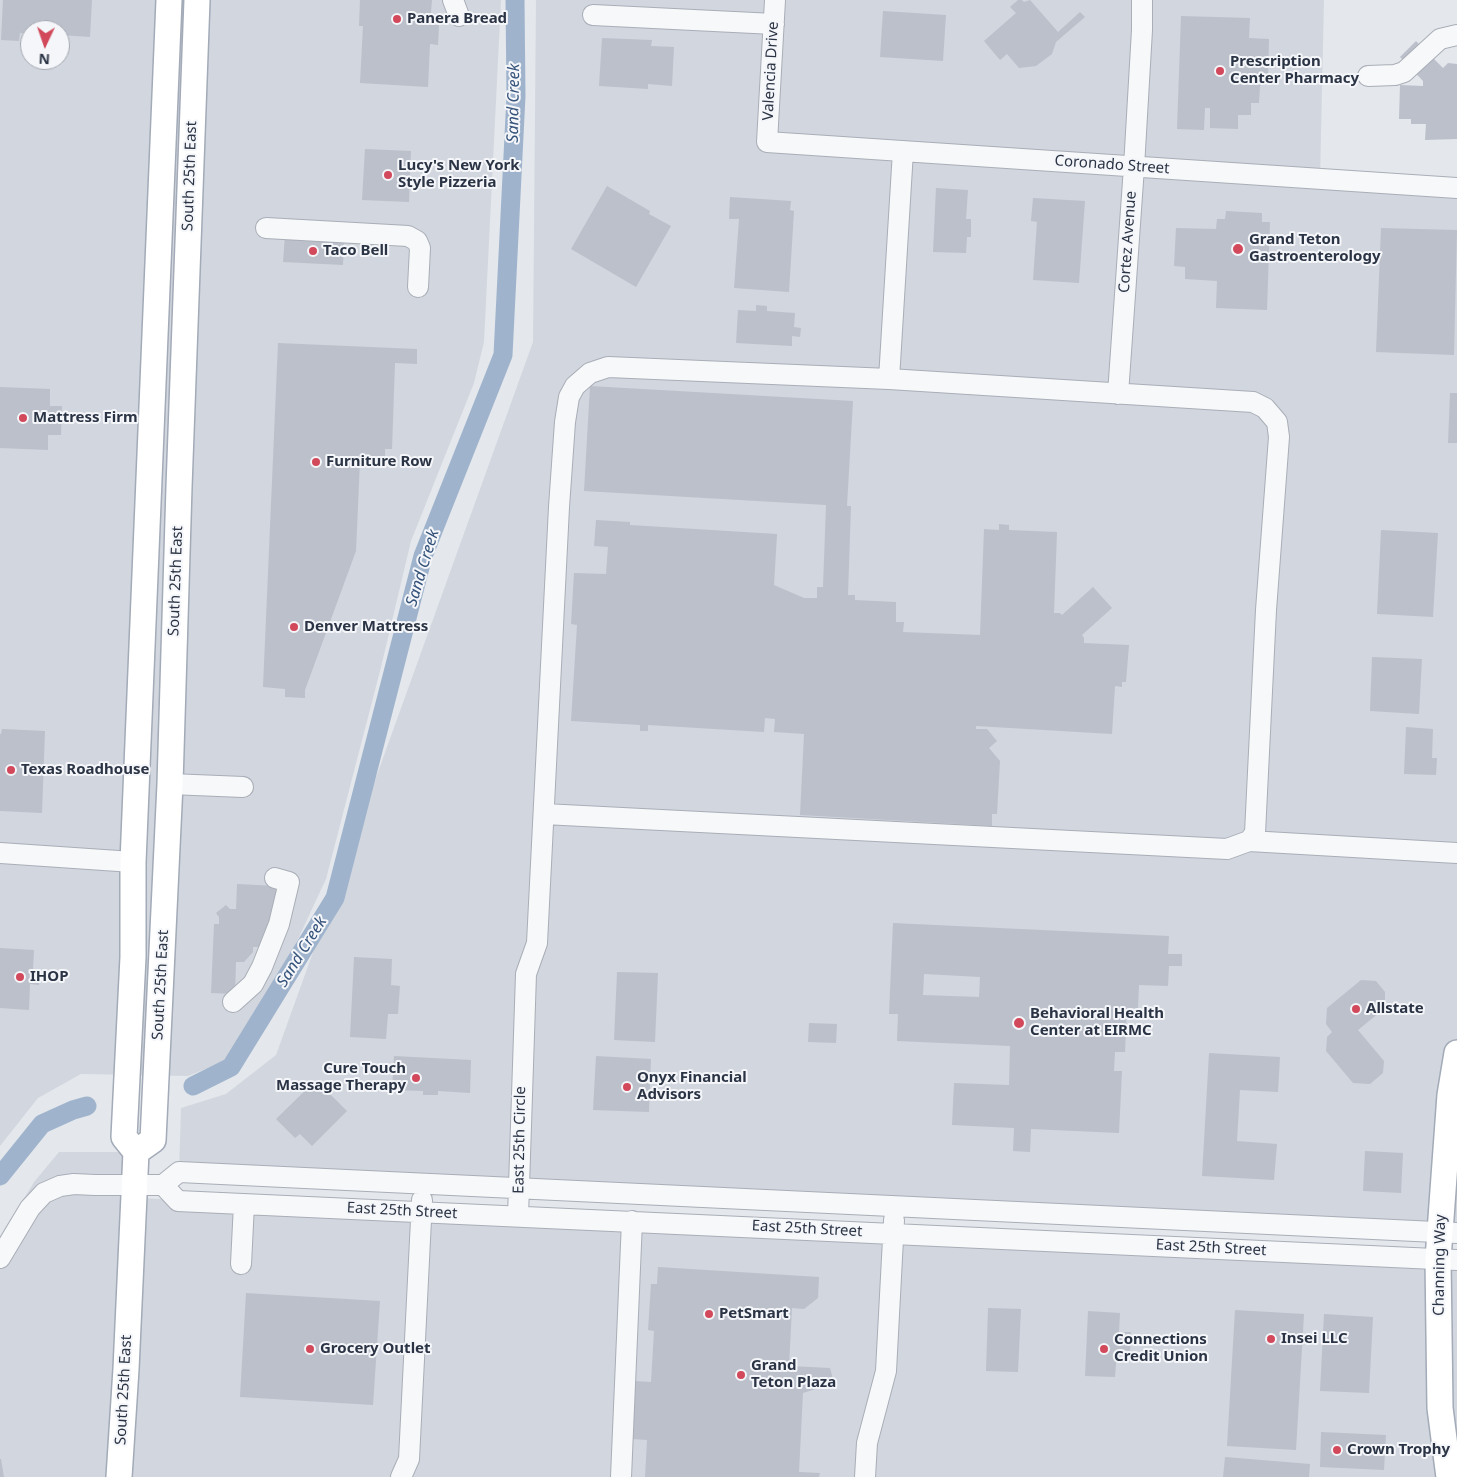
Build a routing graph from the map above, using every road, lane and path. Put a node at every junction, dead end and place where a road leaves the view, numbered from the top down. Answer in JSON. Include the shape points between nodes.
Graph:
{"nodes":[{"id":1,"x":169,"y":0,"type":"edge"},
{"id":2,"x":197,"y":0,"type":"edge"},
{"id":3,"x":775,"y":0,"type":"edge"},
{"id":4,"x":1142,"y":0,"type":"edge"},
{"id":5,"x":593,"y":16,"type":"dead end"},
{"id":6,"x":774,"y":24,"type":"junction"},
{"id":7,"x":1457,"y":35,"type":"edge"},
{"id":8,"x":1368,"y":76,"type":"dead end"},
{"id":9,"x":767,"y":142,"type":"joint"},
{"id":10,"x":903,"y":151,"type":"junction"},
{"id":11,"x":1134,"y":166,"type":"junction"},
{"id":12,"x":1457,"y":188,"type":"edge"},
{"id":13,"x":266,"y":228,"type":"dead end"},
{"id":14,"x":418,"y":287,"type":"dead end"},
{"id":15,"x":889,"y":379,"type":"junction"},
{"id":16,"x":154,"y":385,"type":"junction"},
{"id":17,"x":182,"y":386,"type":"junction"},
{"id":18,"x":1118,"y":394,"type":"junction"},
{"id":19,"x":140,"y":712,"type":"junction"},
{"id":20,"x":170,"y":784,"type":"junction"},
{"id":21,"x":243,"y":787,"type":"dead end"},
{"id":22,"x":544,"y":814,"type":"junction"},
{"id":23,"x":1249,"y":841,"type":"junction"},
{"id":24,"x":0,"y":853,"type":"edge"},
{"id":25,"x":1457,"y":853,"type":"edge"},
{"id":26,"x":134,"y":862,"type":"junction"},
{"id":27,"x":276,"y":878,"type":"dead end"},
{"id":28,"x":233,"y":1002,"type":"dead end"},
{"id":29,"x":1457,"y":1053,"type":"edge"},
{"id":30,"x":136,"y":1152,"type":"junction"},
{"id":31,"x":422,"y":1183,"type":"junction"},
{"id":32,"x":135,"y":1185,"type":"junction"},
{"id":33,"x":163,"y":1185,"type":"junction"},
{"id":34,"x":519,"y":1188,"type":"junction"},
{"id":35,"x":244,"y":1204,"type":"junction"},
{"id":36,"x":895,"y":1205,"type":"junction"},
{"id":37,"x":422,"y":1212,"type":"junction"},
{"id":38,"x":518,"y":1216,"type":"junction"},
{"id":39,"x":632,"y":1221,"type":"junction"},
{"id":40,"x":1449,"y":1232,"type":"edge"},
{"id":41,"x":894,"y":1234,"type":"junction"},
{"id":42,"x":0,"y":1258,"type":"edge"},
{"id":43,"x":1448,"y":1259,"type":"edge"},
{"id":44,"x":241,"y":1264,"type":"dead end"},
{"id":45,"x":119,"y":1477,"type":"edge"},
{"id":46,"x":401,"y":1477,"type":"edge"},
{"id":47,"x":621,"y":1477,"type":"edge"},
{"id":48,"x":865,"y":1477,"type":"edge"},
{"id":49,"x":1450,"y":1477,"type":"edge"}],
"edges":[{"from":1,"to":16,"type":"main road","name":"South 25th East"},
{"from":2,"to":17,"type":"main road","name":"South 25th East"},
{"from":3,"to":6,"type":"street","name":"Valencia Drive"},
{"from":4,"to":11,"type":"street","name":"Cortez Avenue"},
{"from":5,"to":6,"type":"street"},
{"from":6,"to":9,"type":"street","name":"Valencia Drive"},
{"from":7,"to":8,"type":"street","via":[[1440,39],[1404,72]]},
{"from":9,"to":10,"type":"street","name":"Coronado Street"},
{"from":10,"to":11,"type":"street","name":"Coronado Street"},
{"from":10,"to":15,"type":"street"},
{"from":11,"to":12,"type":"street","name":"Coronado Street"},
{"from":11,"to":18,"type":"street","name":"Cortez Avenue"},
{"from":13,"to":14,"type":"street","via":[[408,236],[417,241],[420,248]]},
{"from":15,"to":18,"type":"street","name":"East 25th Circle"},
{"from":15,"to":22,"type":"street","name":"East 25th Circle","via":[[608,368],[590,374],[575,386],[569,397],[562,463]]},
{"from":16,"to":17,"type":"main road"},
{"from":16,"to":19,"type":"main road","name":"South 25th East"},
{"from":17,"to":20,"type":"main road","name":"South 25th East"},
{"from":18,"to":23,"type":"street","name":"East 25th Circle","via":[[1253,402],[1265,408],[1277,422],[1279,437],[1266,610],[1255,833]]},
{"from":19,"to":20,"type":"main road","via":[[153,740],[154,778]]},
{"from":19,"to":26,"type":"main road","name":"South 25th East"},
{"from":20,"to":21,"type":"street"},
{"from":20,"to":30,"type":"main road","name":"South 25th East","via":[[153,1140]]},
{"from":22,"to":23,"type":"street","via":[[1227,849]]},
{"from":22,"to":34,"type":"street","name":"East 25th Circle","via":[[537,943],[526,974]]},
{"from":23,"to":25,"type":"street"},
{"from":24,"to":26,"type":"street"},
{"from":26,"to":30,"type":"main road","name":"South 25th East","via":[[124,1137]]},
{"from":27,"to":28,"type":"street","via":[[289,882],[279,924],[253,984]]},
{"from":29,"to":40,"type":"main road","name":"Channing Way","via":[[1450,1095]]},
{"from":30,"to":32,"type":"main road","name":"South 25th East"},
{"from":31,"to":33,"type":"street","name":"East 25th Street","via":[[179,1172]]},
{"from":31,"to":34,"type":"street","name":"East 25th Street"},
{"from":31,"to":37,"type":"street"},
{"from":32,"to":33,"type":"street"},
{"from":32,"to":42,"type":"street","via":[[74,1184],[44,1193],[30,1208]]},
{"from":32,"to":45,"type":"main road","name":"South 25th East"},
{"from":33,"to":35,"type":"street","name":"East 25th Street","via":[[178,1200]]},
{"from":34,"to":36,"type":"street","name":"East 25th Street"},
{"from":34,"to":38,"type":"street","name":"East 25th Circle"},
{"from":35,"to":37,"type":"street","name":"East 25th Street"},
{"from":35,"to":44,"type":"street"},
{"from":36,"to":40,"type":"street","name":"East 25th Street"},
{"from":36,"to":41,"type":"street"},
{"from":37,"to":38,"type":"street","name":"East 25th Street"},
{"from":37,"to":46,"type":"street","via":[[409,1459]]},
{"from":38,"to":39,"type":"street","name":"East 25th Street"},
{"from":39,"to":41,"type":"street","name":"East 25th Street"},
{"from":39,"to":47,"type":"street"},
{"from":40,"to":43,"type":"main road","name":"Channing Way"},
{"from":41,"to":43,"type":"street","name":"East 25th Street"},
{"from":41,"to":48,"type":"street","via":[[886,1371],[867,1443]]},
{"from":43,"to":49,"type":"main road","name":"Channing Way","via":[[1440,1408]]}]}
